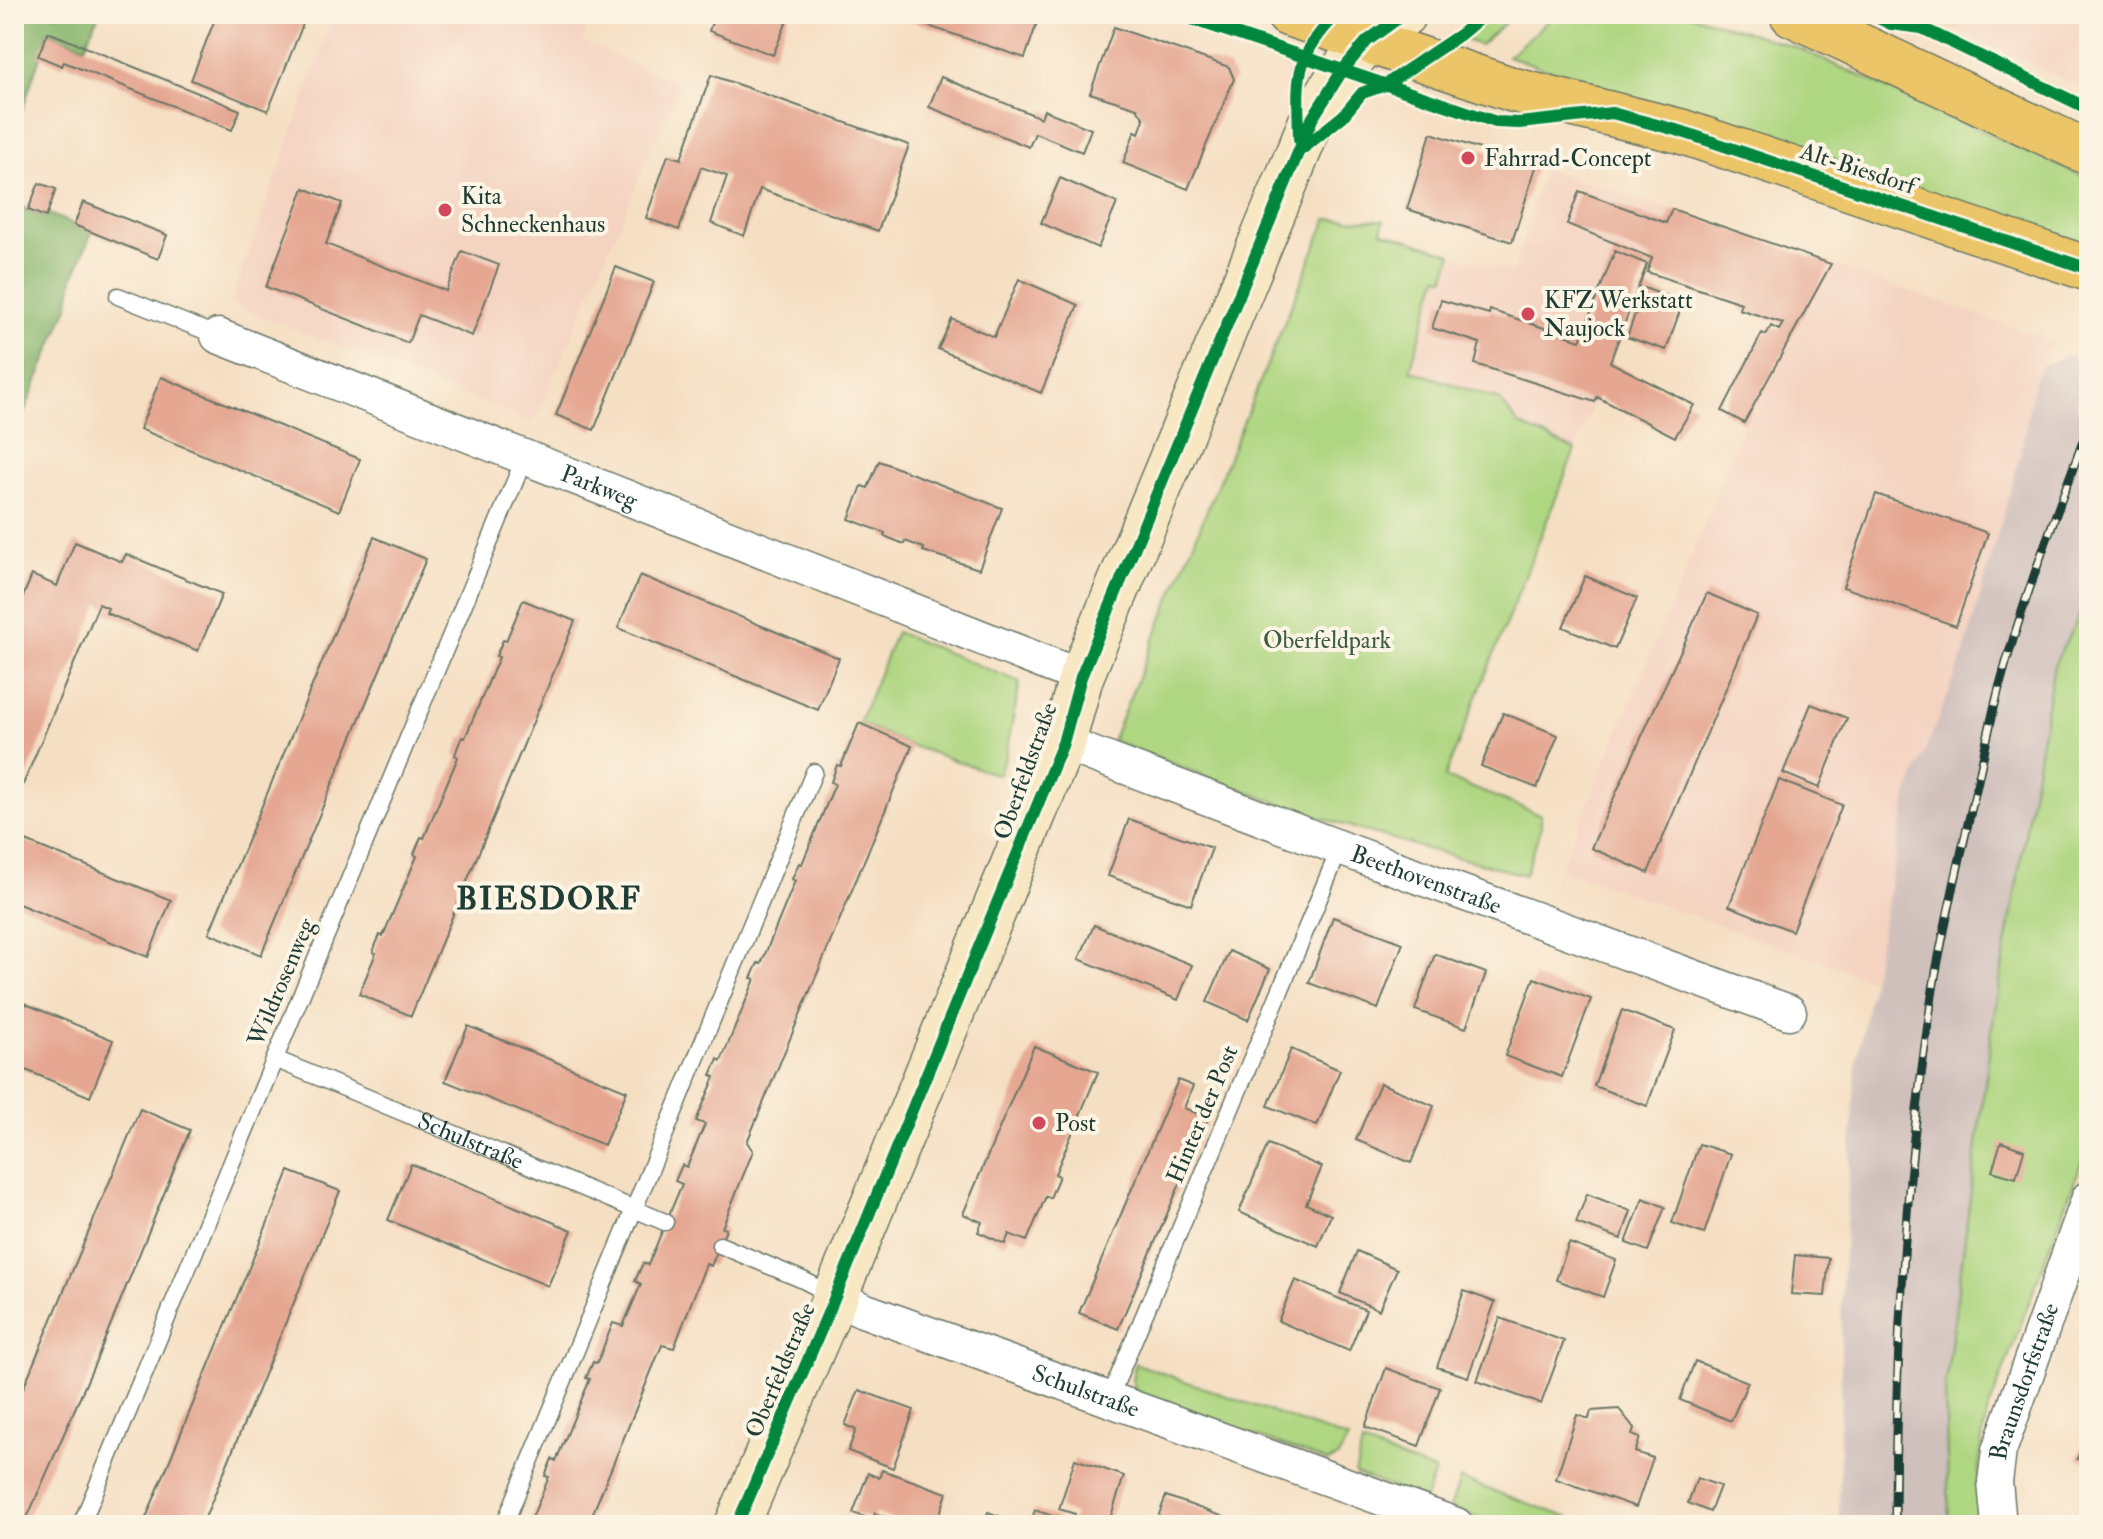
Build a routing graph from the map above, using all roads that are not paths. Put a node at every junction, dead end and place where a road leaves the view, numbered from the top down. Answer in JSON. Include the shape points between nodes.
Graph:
{"nodes":[{"id":1,"x":1288,"y":14,"type":"edge"},
{"id":2,"x":1404,"y":14,"type":"edge"},
{"id":3,"x":1792,"y":14,"type":"edge"},
{"id":4,"x":1367,"y":41,"type":"junction"},
{"id":5,"x":2089,"y":153,"type":"edge"},
{"id":6,"x":2089,"y":269,"type":"edge"},
{"id":7,"x":118,"y":296,"type":"dead end"},
{"id":8,"x":218,"y":336,"type":"joint"},
{"id":9,"x":525,"y":457,"type":"junction"},
{"id":10,"x":1081,"y":677,"type":"junction"},
{"id":11,"x":1063,"y":743,"type":"junction"},
{"id":12,"x":814,"y":772,"type":"dead end"},
{"id":13,"x":1340,"y":848,"type":"junction"},
{"id":14,"x":1789,"y":1012,"type":"dead end"},
{"id":15,"x":275,"y":1059,"type":"junction"},
{"id":16,"x":2089,"y":1198,"type":"edge"},
{"id":17,"x":634,"y":1209,"type":"junction"},
{"id":18,"x":665,"y":1222,"type":"dead end"},
{"id":19,"x":720,"y":1245,"type":"dead end"},
{"id":20,"x":835,"y":1297,"type":"junction"},
{"id":21,"x":1109,"y":1399,"type":"junction"},
{"id":22,"x":81,"y":1525,"type":"edge"},
{"id":23,"x":504,"y":1525,"type":"edge"},
{"id":24,"x":737,"y":1525,"type":"edge"},
{"id":25,"x":1456,"y":1525,"type":"edge"},
{"id":26,"x":1999,"y":1525,"type":"edge"}],
"edges":[{"from":1,"to":4,"type":"main road","name":"Alt-Biesdorf"},
{"from":2,"to":4,"type":"street"},
{"from":3,"to":5,"type":"main road"},
{"from":4,"to":6,"type":"main road","name":"Alt-Biesdorf","via":[[1514,90],[1680,131]]},
{"from":4,"to":10,"type":"street","name":"Oberfeldstraße","via":[[1312,119]]},
{"from":7,"to":8,"type":"lane","name":"Parkweg"},
{"from":8,"to":9,"type":"street","name":"Parkweg"},
{"from":9,"to":10,"type":"street","name":"Parkweg"},
{"from":9,"to":15,"type":"lane","name":"Wildrosenweg"},
{"from":10,"to":11,"type":"street","name":"Oberfeldstraße"},
{"from":11,"to":13,"type":"street","name":"Beethovenstraße"},
{"from":11,"to":20,"type":"street","name":"Oberfeldstraße"},
{"from":12,"to":17,"type":"lane"},
{"from":13,"to":14,"type":"street","name":"Beethovenstraße"},
{"from":13,"to":21,"type":"lane","name":"Hinter der Post"},
{"from":15,"to":17,"type":"lane","name":"Schulstraße"},
{"from":15,"to":22,"type":"lane","name":"Wildrosenweg"},
{"from":16,"to":26,"type":"street","name":"Braunsdorfstraße","via":[[1999,1451]]},
{"from":17,"to":18,"type":"lane","name":"Schulstraße"},
{"from":17,"to":23,"type":"lane"},
{"from":19,"to":20,"type":"lane","name":"Schulstraße"},
{"from":20,"to":21,"type":"street","name":"Schulstraße"},
{"from":20,"to":24,"type":"street","name":"Oberfeldstraße"},
{"from":21,"to":25,"type":"street","name":"Schulstraße"}]}
